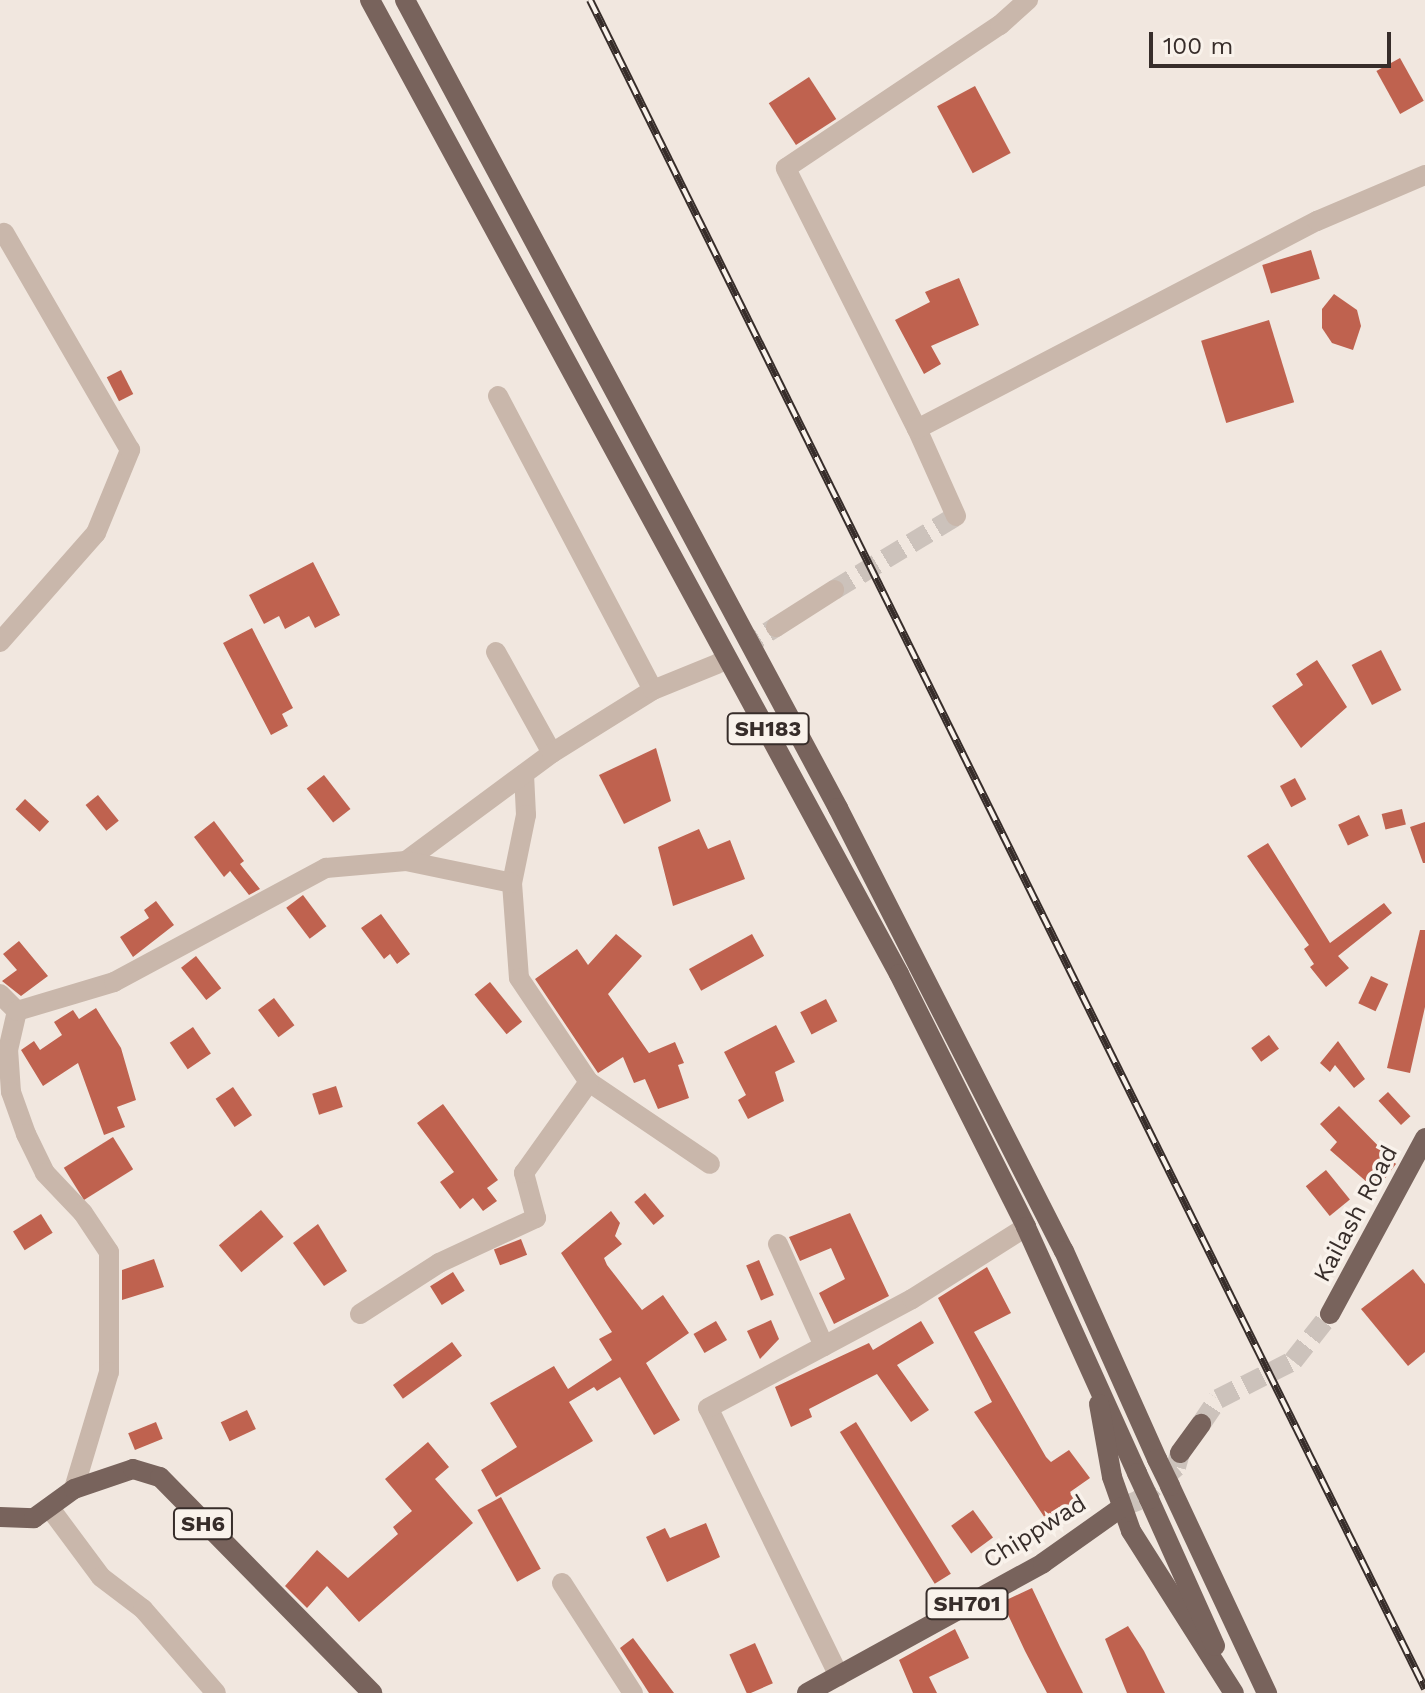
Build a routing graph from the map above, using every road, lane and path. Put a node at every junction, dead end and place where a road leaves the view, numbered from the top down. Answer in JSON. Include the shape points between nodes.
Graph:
{"nodes":[{"id":1,"x":370,"y":0,"type":"edge"},
{"id":2,"x":405,"y":0,"type":"edge"},
{"id":3,"x":1028,"y":0,"type":"edge"},
{"id":4,"x":1425,"y":175,"type":"edge"},
{"id":5,"x":4,"y":233,"type":"dead end"},
{"id":6,"x":498,"y":396,"type":"dead end"},
{"id":7,"x":917,"y":429,"type":"junction"},
{"id":8,"x":956,"y":516,"type":"dead end"},
{"id":9,"x":834,"y":590,"type":"tunnel mouth"},
{"id":10,"x":776,"y":627,"type":"tunnel mouth"},
{"id":11,"x":0,"y":642,"type":"edge"},
{"id":12,"x":496,"y":652,"type":"dead end"},
{"id":13,"x":717,"y":664,"type":"tunnel mouth"},
{"id":14,"x":653,"y":690,"type":"junction"},
{"id":15,"x":552,"y":753,"type":"junction"},
{"id":16,"x":524,"y":774,"type":"junction"},
{"id":17,"x":406,"y":861,"type":"junction"},
{"id":18,"x":512,"y":883,"type":"junction"},
{"id":19,"x":0,"y":994,"type":"edge"},
{"id":20,"x":17,"y":1011,"type":"junction"},
{"id":21,"x":589,"y":1082,"type":"junction"},
{"id":22,"x":6,"y":1083,"type":"edge"},
{"id":23,"x":1424,"y":1141,"type":"edge"},
{"id":24,"x":710,"y":1164,"type":"dead end"},
{"id":25,"x":1026,"y":1227,"type":"junction"},
{"id":26,"x":778,"y":1244,"type":"dead end"},
{"id":27,"x":360,"y":1314,"type":"dead end"},
{"id":28,"x":1330,"y":1314,"type":"tunnel mouth"},
{"id":29,"x":824,"y":1346,"type":"junction"},
{"id":30,"x":1116,"y":1370,"type":"junction"},
{"id":31,"x":1096,"y":1380,"type":"junction"},
{"id":32,"x":1201,"y":1424,"type":"tunnel mouth"},
{"id":33,"x":1180,"y":1453,"type":"tunnel mouth"},
{"id":34,"x":74,"y":1489,"type":"junction"},
{"id":35,"x":1122,"y":1507,"type":"junction"},
{"id":36,"x":52,"y":1511,"type":"junction"},
{"id":37,"x":0,"y":1517,"type":"edge"},
{"id":38,"x":562,"y":1583,"type":"dead end"},
{"id":39,"x":839,"y":1676,"type":"junction"},
{"id":40,"x":216,"y":1693,"type":"edge"},
{"id":41,"x":372,"y":1693,"type":"edge"},
{"id":42,"x":633,"y":1693,"type":"edge"},
{"id":43,"x":807,"y":1693,"type":"edge"},
{"id":44,"x":1235,"y":1693,"type":"edge"},
{"id":45,"x":1266,"y":1693,"type":"edge"}],
"edges":[{"from":1,"to":25,"type":"main road","number":"SH183","via":[[816,818]]},
{"from":2,"to":30,"type":"main road","via":[[846,822],[1064,1251]]},
{"from":3,"to":7,"type":"street","via":[[1000,25],[786,168]]},
{"from":4,"to":7,"type":"street","via":[[1317,221]]},
{"from":5,"to":11,"type":"street","via":[[130,450],[96,533]]},
{"from":6,"to":14,"type":"street"},
{"from":7,"to":8,"type":"street"},
{"from":9,"to":10,"type":"street"},
{"from":12,"to":15,"type":"street"},
{"from":13,"to":14,"type":"street"},
{"from":14,"to":15,"type":"street"},
{"from":15,"to":16,"type":"street"},
{"from":16,"to":17,"type":"street"},
{"from":16,"to":18,"type":"street","via":[[526,815]]},
{"from":17,"to":18,"type":"street"},
{"from":17,"to":20,"type":"street","via":[[326,868],[114,982]]},
{"from":18,"to":21,"type":"street","via":[[519,978]]},
{"from":19,"to":20,"type":"street"},
{"from":20,"to":22,"type":"street"},
{"from":21,"to":24,"type":"street"},
{"from":21,"to":27,"type":"street","via":[[524,1173],[536,1218],[439,1263]]},
{"from":22,"to":34,"type":"street","via":[[45,1173],[83,1213],[109,1252],[109,1372]]},
{"from":23,"to":28,"type":"main road","name":"Kailash Road"},
{"from":25,"to":29,"type":"street"},
{"from":25,"to":31,"type":"main road","number":"SH183"},
{"from":26,"to":29,"type":"street"},
{"from":29,"to":39,"type":"street","via":[[708,1408]]},
{"from":30,"to":31,"type":"main road"},
{"from":30,"to":45,"type":"main road","bridge":true},
{"from":31,"to":35,"type":"main road","via":[[1105,1446]]},
{"from":31,"to":44,"type":"main road","number":"SH183","bridge":true},
{"from":32,"to":33,"type":"main road"},
{"from":34,"to":36,"type":"main road","number":"SH6"},
{"from":34,"to":41,"type":"main road","number":"SH6","via":[[133,1469],[160,1477]]},
{"from":35,"to":39,"type":"main road","name":"Chippwad","number":"SH701","via":[[1043,1563]]},
{"from":35,"to":44,"type":"main road","via":[[1151,1570]]},
{"from":36,"to":37,"type":"main road","via":[[34,1518]]},
{"from":36,"to":40,"type":"street","via":[[101,1577],[143,1609]]},
{"from":38,"to":42,"type":"street"},
{"from":39,"to":43,"type":"main road","name":"Chippwad","number":"SH701"}]}
